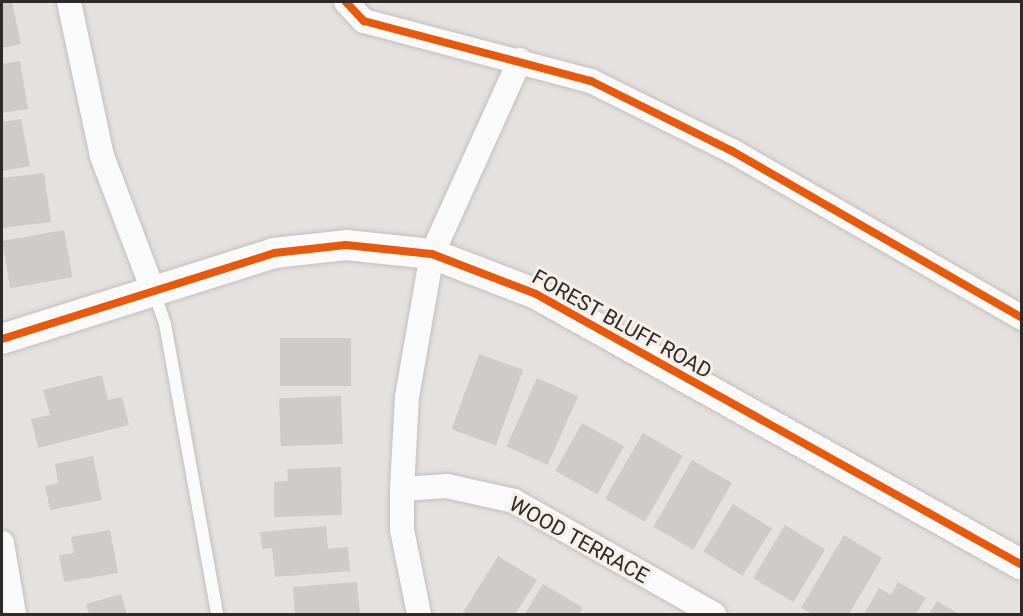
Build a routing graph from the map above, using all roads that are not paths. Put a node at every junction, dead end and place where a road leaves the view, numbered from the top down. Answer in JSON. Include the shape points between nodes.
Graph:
{"nodes":[{"id":1,"x":69,"y":2,"type":"edge"},
{"id":2,"x":346,"y":2,"type":"edge"},
{"id":3,"x":519,"y":60,"type":"junction"},
{"id":4,"x":432,"y":254,"type":"junction"},
{"id":5,"x":153,"y":290,"type":"junction"},
{"id":6,"x":1022,"y":318,"type":"edge"},
{"id":7,"x":2,"y":339,"type":"edge"},
{"id":8,"x":402,"y":489,"type":"junction"},
{"id":9,"x":2,"y":543,"type":"edge"},
{"id":10,"x":1022,"y":565,"type":"edge"},
{"id":11,"x":4,"y":573,"type":"edge"},
{"id":12,"x":14,"y":615,"type":"edge"},
{"id":13,"x":217,"y":615,"type":"edge"},
{"id":14,"x":419,"y":615,"type":"edge"},
{"id":15,"x":714,"y":615,"type":"edge"}],
"edges":[{"from":1,"to":5,"type":"street","via":[[102,156]]},
{"from":2,"to":3,"type":"street","via":[[364,21]]},
{"from":3,"to":4,"type":"street"},
{"from":3,"to":6,"type":"street","via":[[591,81],[732,151]]},
{"from":4,"to":5,"type":"street","name":"FOREST BLUFF ROAD","via":[[383,247],[309,248],[238,261]]},
{"from":4,"to":8,"type":"street","via":[[406,397]]},
{"from":4,"to":10,"type":"street","name":"FOREST BLUFF ROAD","via":[[537,294]]},
{"from":5,"to":7,"type":"street","name":"FOREST BLUFF ROAD"},
{"from":5,"to":13,"type":"lane","via":[[165,324]]},
{"from":8,"to":14,"type":"street","via":[[402,530]]},
{"from":8,"to":15,"type":"street","name":"WOOD TERRACE","via":[[447,486],[514,501]]},
{"from":9,"to":11,"type":"street"},
{"from":11,"to":12,"type":"street"}]}
